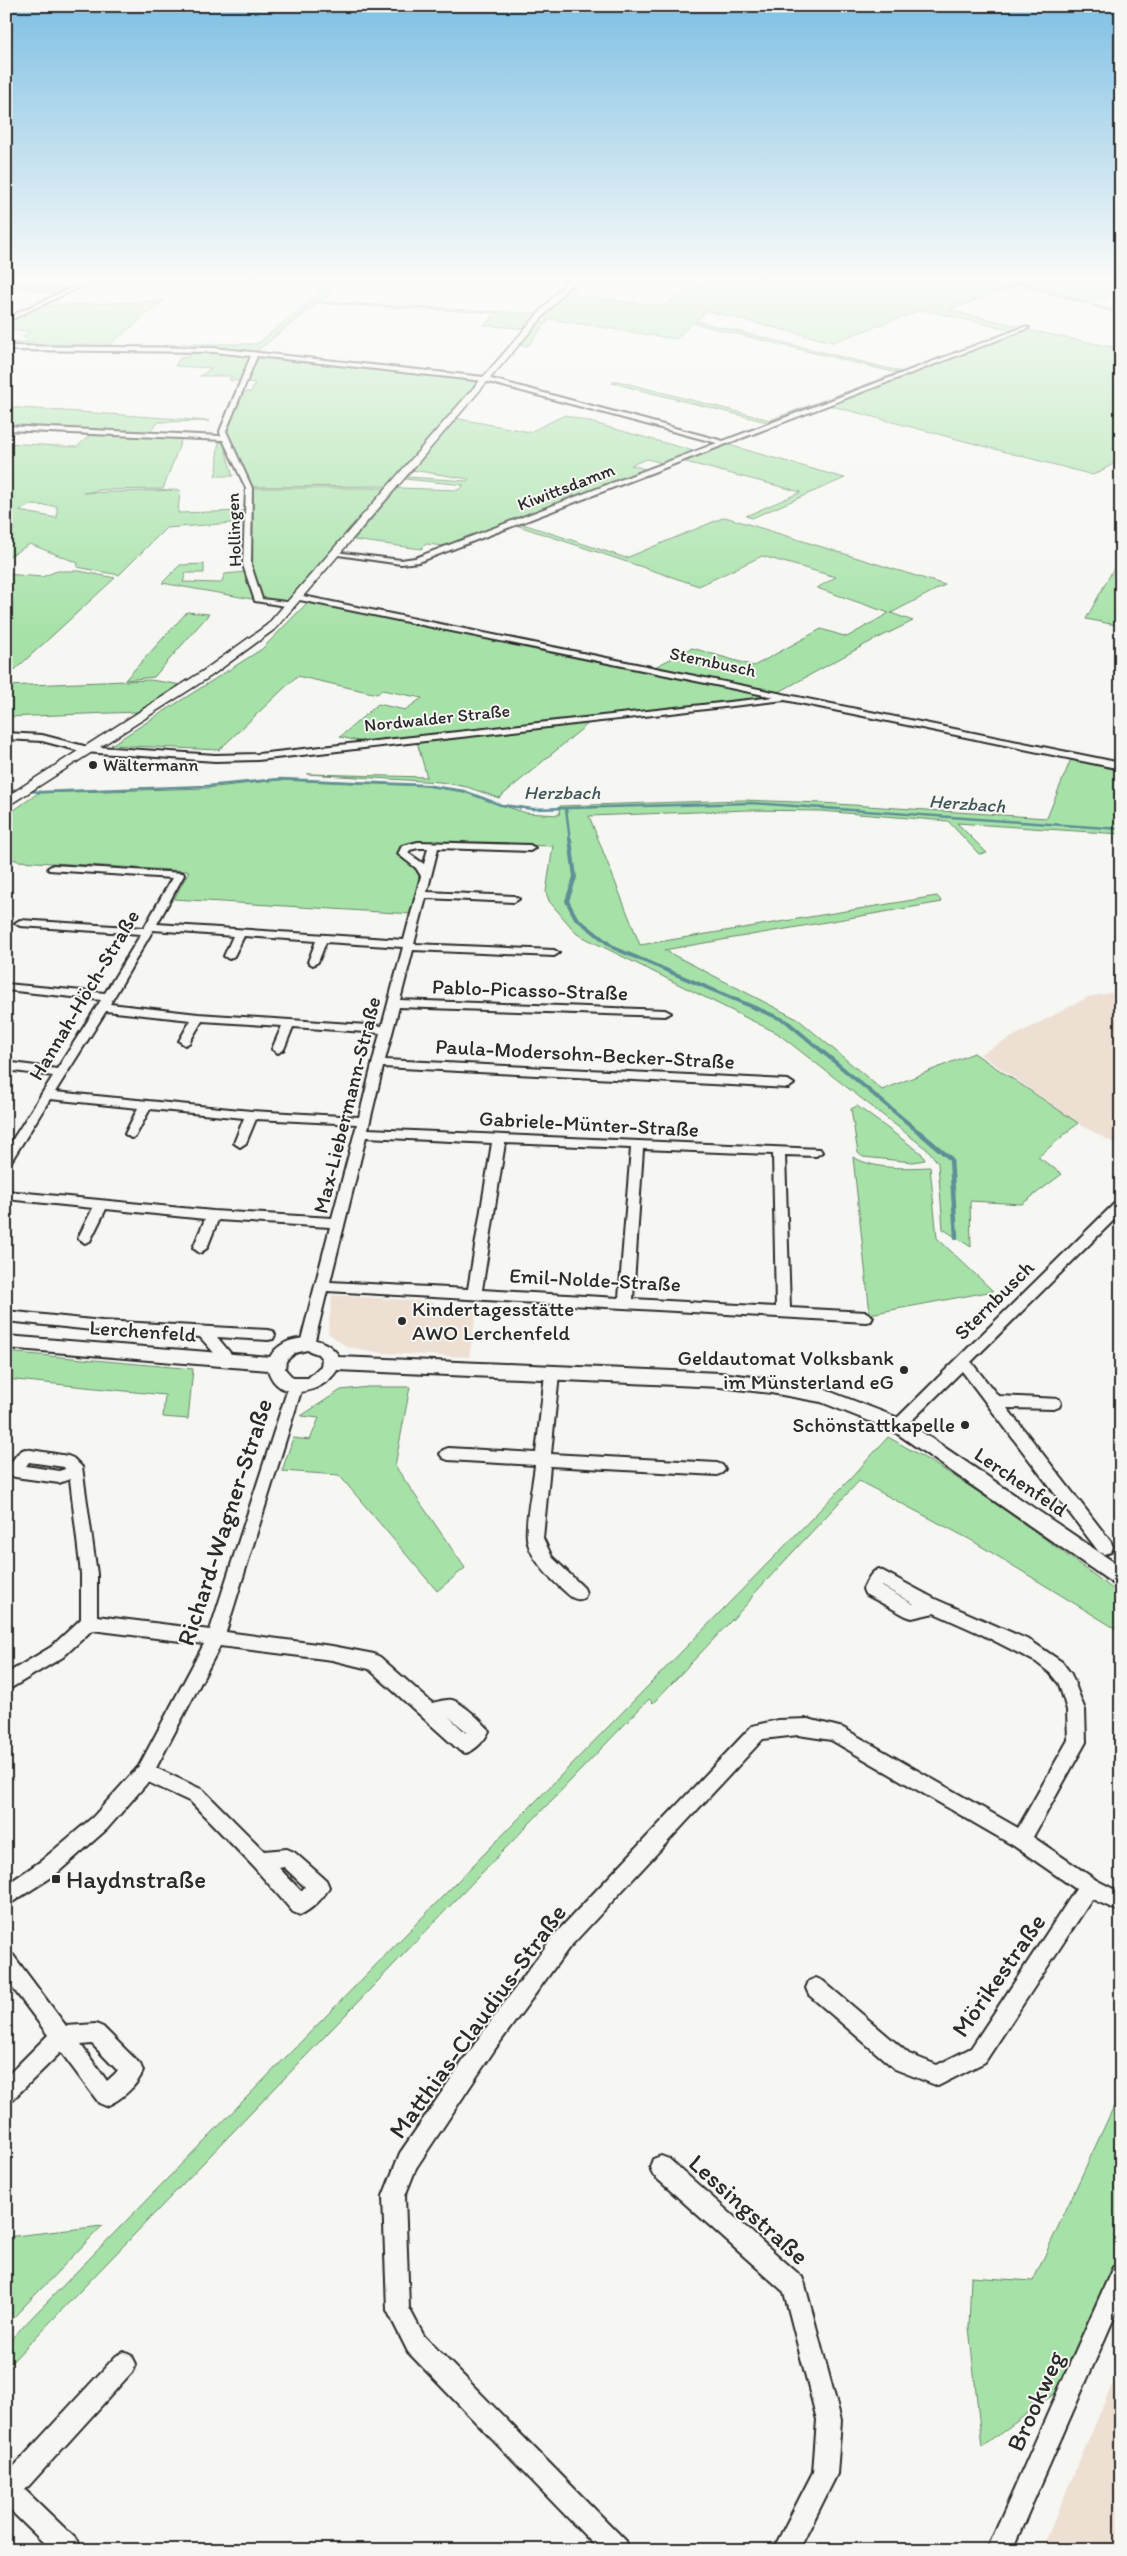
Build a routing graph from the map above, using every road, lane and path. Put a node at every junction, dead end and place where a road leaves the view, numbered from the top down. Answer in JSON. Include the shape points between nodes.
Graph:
{"nodes":[{"id":1,"x":238,"y":395,"type":"edge"},
{"id":2,"x":470,"y":395,"type":"edge"},
{"id":3,"x":545,"y":395,"type":"edge"},
{"id":4,"x":849,"y":395,"type":"edge"},
{"id":5,"x":6,"y":428,"type":"edge"},
{"id":6,"x":225,"y":438,"type":"junction"},
{"id":7,"x":724,"y":443,"type":"junction"},
{"id":8,"x":335,"y":554,"type":"junction"},
{"id":9,"x":294,"y":601,"type":"junction"},
{"id":10,"x":794,"y":698,"type":"junction"},
{"id":11,"x":6,"y":736,"type":"edge"},
{"id":12,"x":84,"y":749,"type":"junction"},
{"id":13,"x":1121,"y":766,"type":"edge"},
{"id":14,"x":6,"y":803,"type":"edge"},
{"id":15,"x":434,"y":845,"type":"junction"},
{"id":16,"x":530,"y":848,"type":"dead end"},
{"id":17,"x":53,"y":868,"type":"dead end"},
{"id":18,"x":426,"y":876,"type":"junction"},
{"id":19,"x":421,"y":895,"type":"junction"},
{"id":20,"x":514,"y":899,"type":"dead end"},
{"id":21,"x":20,"y":923,"type":"dead end"},
{"id":22,"x":149,"y":929,"type":"junction"},
{"id":23,"x":240,"y":933,"type":"junction"},
{"id":24,"x":322,"y":939,"type":"junction"},
{"id":25,"x":408,"y":946,"type":"junction"},
{"id":26,"x":554,"y":953,"type":"dead end"},
{"id":27,"x":229,"y":956,"type":"dead end"},
{"id":28,"x":313,"y":962,"type":"dead end"},
{"id":29,"x":6,"y":987,"type":"edge"},
{"id":30,"x":105,"y":1002,"type":"junction"},
{"id":31,"x":394,"y":1003,"type":"junction"},
{"id":32,"x":665,"y":1013,"type":"dead end"},
{"id":33,"x":198,"y":1017,"type":"junction"},
{"id":34,"x":289,"y":1024,"type":"junction"},
{"id":35,"x":387,"y":1030,"type":"junction"},
{"id":36,"x":184,"y":1042,"type":"dead end"},
{"id":37,"x":278,"y":1049,"type":"dead end"},
{"id":38,"x":379,"y":1063,"type":"junction"},
{"id":39,"x":6,"y":1066,"type":"edge"},
{"id":40,"x":61,"y":1073,"type":"junction"},
{"id":41,"x":788,"y":1084,"type":"dead end"},
{"id":42,"x":46,"y":1095,"type":"junction"},
{"id":43,"x":146,"y":1105,"type":"junction"},
{"id":44,"x":251,"y":1115,"type":"junction"},
{"id":45,"x":363,"y":1127,"type":"junction"},
{"id":46,"x":131,"y":1134,"type":"dead end"},
{"id":47,"x":499,"y":1139,"type":"junction"},
{"id":48,"x":240,"y":1143,"type":"dead end"},
{"id":49,"x":637,"y":1146,"type":"junction"},
{"id":50,"x":779,"y":1152,"type":"junction"},
{"id":51,"x":816,"y":1152,"type":"dead end"},
{"id":52,"x":6,"y":1160,"type":"edge"},
{"id":53,"x":6,"y":1195,"type":"edge"},
{"id":54,"x":101,"y":1205,"type":"junction"},
{"id":55,"x":1121,"y":1206,"type":"edge"},
{"id":56,"x":213,"y":1215,"type":"junction"},
{"id":57,"x":338,"y":1223,"type":"junction"},
{"id":58,"x":85,"y":1238,"type":"dead end"},
{"id":59,"x":200,"y":1248,"type":"dead end"},
{"id":60,"x":322,"y":1286,"type":"junction"},
{"id":61,"x":474,"y":1294,"type":"junction"},
{"id":62,"x":626,"y":1303,"type":"junction"},
{"id":63,"x":783,"y":1311,"type":"junction"},
{"id":64,"x":6,"y":1316,"type":"edge"},
{"id":65,"x":866,"y":1317,"type":"dead end"},
{"id":66,"x":205,"y":1333,"type":"junction"},
{"id":67,"x":268,"y":1335,"type":"dead end"},
{"id":68,"x":6,"y":1342,"type":"edge"},
{"id":69,"x":307,"y":1344,"type":"junction"},
{"id":70,"x":229,"y":1360,"type":"junction"},
{"id":71,"x":963,"y":1362,"type":"junction"},
{"id":72,"x":332,"y":1363,"type":"junction"},
{"id":73,"x":276,"y":1364,"type":"junction"},
{"id":74,"x":552,"y":1374,"type":"junction"},
{"id":75,"x":296,"y":1385,"type":"junction"},
{"id":76,"x":996,"y":1402,"type":"junction"},
{"id":77,"x":1054,"y":1403,"type":"dead end"},
{"id":78,"x":898,"y":1425,"type":"junction"},
{"id":79,"x":448,"y":1454,"type":"dead end"},
{"id":80,"x":543,"y":1458,"type":"junction"},
{"id":81,"x":717,"y":1469,"type":"dead end"},
{"id":82,"x":77,"y":1471,"type":"dead end"},
{"id":83,"x":1105,"y":1547,"type":"dead end"},
{"id":84,"x":1121,"y":1578,"type":"edge"},
{"id":85,"x":578,"y":1593,"type":"dead end"},
{"id":86,"x":935,"y":1606,"type":"dead end"},
{"id":87,"x":89,"y":1622,"type":"junction"},
{"id":88,"x":216,"y":1637,"type":"junction"},
{"id":89,"x":6,"y":1683,"type":"edge"},
{"id":90,"x":430,"y":1710,"type":"dead end"},
{"id":91,"x":145,"y":1772,"type":"junction"},
{"id":92,"x":1021,"y":1840,"type":"junction"},
{"id":93,"x":260,"y":1860,"type":"dead end"},
{"id":94,"x":1090,"y":1887,"type":"junction"},
{"id":95,"x":6,"y":1897,"type":"edge"},
{"id":96,"x":1121,"y":1903,"type":"edge"},
{"id":97,"x":6,"y":1962,"type":"edge"},
{"id":98,"x":816,"y":1988,"type":"dead end"},
{"id":99,"x":6,"y":2092,"type":"edge"},
{"id":100,"x":661,"y":2167,"type":"dead end"},
{"id":101,"x":1121,"y":2275,"type":"edge"},
{"id":102,"x":124,"y":2364,"type":"dead end"},
{"id":103,"x":7,"y":2492,"type":"edge"},
{"id":104,"x":69,"y":2550,"type":"edge"},
{"id":105,"x":617,"y":2550,"type":"edge"},
{"id":106,"x":785,"y":2550,"type":"edge"},
{"id":107,"x":999,"y":2550,"type":"edge"}],
"edges":[{"from":1,"to":6,"type":"street","via":[[223,431]]},
{"from":2,"to":8,"type":"main road"},
{"from":3,"to":7,"type":"street"},
{"from":4,"to":7,"type":"street","name":"Kiwittsdamm"},
{"from":5,"to":6,"type":"street"},
{"from":6,"to":9,"type":"street","name":"Hollingen","via":[[249,488],[247,565],[259,601]]},
{"from":7,"to":8,"type":"street","name":"Kiwittsdamm","via":[[416,560],[401,562]]},
{"from":8,"to":9,"type":"main road"},
{"from":9,"to":10,"type":"street","name":"Sternbusch"},
{"from":9,"to":12,"type":"main road","via":[[245,648]]},
{"from":10,"to":12,"type":"street","name":"Nordwalder Straße","via":[[258,757],[215,758]]},
{"from":10,"to":13,"type":"street","name":"Sternbusch"},
{"from":11,"to":12,"type":"street","name":"Nordwalder Straße","via":[[42,738]]},
{"from":12,"to":14,"type":"main road"},
{"from":15,"to":16,"type":"street"},
{"from":15,"to":18,"type":"street","name":"Max-Liebermann-Straße"},
{"from":15,"to":18,"type":"street","via":[[406,848],[403,854],[420,866]]},
{"from":17,"to":22,"type":"street","name":"Hannah-Höch-Straße","via":[[179,875]]},
{"from":18,"to":19,"type":"street","name":"Max-Liebermann-Straße"},
{"from":19,"to":20,"type":"street"},
{"from":19,"to":25,"type":"street","name":"Max-Liebermann-Straße"},
{"from":21,"to":22,"type":"street"},
{"from":22,"to":23,"type":"street"},
{"from":22,"to":30,"type":"street","name":"Hannah-Höch-Straße"},
{"from":23,"to":24,"type":"street"},
{"from":23,"to":27,"type":"street"},
{"from":24,"to":25,"type":"street"},
{"from":24,"to":28,"type":"street"},
{"from":25,"to":26,"type":"street"},
{"from":25,"to":31,"type":"street","name":"Max-Liebermann-Straße"},
{"from":29,"to":30,"type":"street"},
{"from":30,"to":33,"type":"street"},
{"from":30,"to":40,"type":"street","name":"Hannah-Höch-Straße"},
{"from":31,"to":32,"type":"street","name":"Pablo-Picasso-Straße"},
{"from":31,"to":35,"type":"street","name":"Max-Liebermann-Straße"},
{"from":33,"to":34,"type":"street"},
{"from":33,"to":36,"type":"street"},
{"from":34,"to":35,"type":"street"},
{"from":34,"to":37,"type":"street"},
{"from":35,"to":38,"type":"street","name":"Max-Liebermann-Straße"},
{"from":38,"to":41,"type":"street","name":"Paula-Modersohn-Becker-Straße"},
{"from":38,"to":45,"type":"street","name":"Max-Liebermann-Straße"},
{"from":39,"to":40,"type":"street"},
{"from":40,"to":42,"type":"street","name":"Hannah-Höch-Straße"},
{"from":42,"to":43,"type":"street","name":"Gabriele-Münter-Straße"},
{"from":42,"to":52,"type":"street","name":"Hannah-Höch-Straße"},
{"from":43,"to":44,"type":"street","name":"Gabriele-Münter-Straße"},
{"from":43,"to":46,"type":"street"},
{"from":44,"to":45,"type":"street","name":"Gabriele-Münter-Straße"},
{"from":44,"to":48,"type":"street"},
{"from":45,"to":47,"type":"street","name":"Gabriele-Münter-Straße"},
{"from":45,"to":57,"type":"street","name":"Max-Liebermann-Straße"},
{"from":47,"to":49,"type":"street","name":"Gabriele-Münter-Straße"},
{"from":47,"to":61,"type":"street"},
{"from":49,"to":50,"type":"street","name":"Gabriele-Münter-Straße"},
{"from":49,"to":62,"type":"street"},
{"from":50,"to":51,"type":"street","name":"Gabriele-Münter-Straße"},
{"from":50,"to":63,"type":"street"},
{"from":53,"to":54,"type":"street"},
{"from":54,"to":56,"type":"street"},
{"from":54,"to":58,"type":"street"},
{"from":55,"to":71,"type":"street","name":"Sternbusch"},
{"from":56,"to":57,"type":"street"},
{"from":56,"to":59,"type":"street"},
{"from":57,"to":60,"type":"street","name":"Max-Liebermann-Straße"},
{"from":60,"to":61,"type":"street","name":"Emil-Nolde-Straße"},
{"from":60,"to":69,"type":"street","name":"Max-Liebermann-Straße"},
{"from":61,"to":62,"type":"street","name":"Emil-Nolde-Straße"},
{"from":62,"to":63,"type":"street","name":"Emil-Nolde-Straße"},
{"from":63,"to":65,"type":"street","name":"Emil-Nolde-Straße"},
{"from":64,"to":66,"type":"street"},
{"from":66,"to":67,"type":"street"},
{"from":66,"to":70,"type":"street"},
{"from":68,"to":70,"type":"street","name":"Lerchenfeld"},
{"from":69,"to":72,"type":"street","via":[[325,1349]]},
{"from":69,"to":73,"type":"street","via":[[283,1352]]},
{"from":70,"to":73,"type":"street","name":"Lerchenfeld"},
{"from":71,"to":76,"type":"street"},
{"from":71,"to":78,"type":"street","name":"Sternbusch"},
{"from":72,"to":74,"type":"street","name":"Lerchenfeld"},
{"from":72,"to":75,"type":"street","via":[[324,1377],[311,1384]]},
{"from":73,"to":75,"type":"street","via":[[280,1378]]},
{"from":74,"to":78,"type":"street","name":"Lerchenfeld","via":[[720,1380],[771,1386],[823,1396]]},
{"from":74,"to":80,"type":"street"},
{"from":75,"to":88,"type":"street","name":"Richard-Wagner-Straße"},
{"from":76,"to":77,"type":"street"},
{"from":76,"to":83,"type":"street"},
{"from":78,"to":84,"type":"street","name":"Lerchenfeld"},
{"from":79,"to":80,"type":"street"},
{"from":80,"to":81,"type":"street"},
{"from":80,"to":85,"type":"street","via":[[535,1538],[539,1552]]},
{"from":82,"to":87,"type":"street","via":[[89,1574]]},
{"from":86,"to":92,"type":"street","via":[[1022,1645],[1049,1661],[1065,1679],[1080,1724],[1077,1742]]},
{"from":87,"to":88,"type":"street"},
{"from":87,"to":89,"type":"street","via":[[57,1652]]},
{"from":88,"to":90,"type":"street","via":[[374,1662]]},
{"from":88,"to":91,"type":"street","name":"Richard-Wagner-Straße"},
{"from":91,"to":93,"type":"street","via":[[197,1796]]},
{"from":91,"to":95,"type":"street","name":"Richard-Wagner-Straße","via":[[100,1823],[48,1868]]},
{"from":92,"to":94,"type":"street","name":"Matthias-Claudius-Straße"},
{"from":92,"to":105,"type":"street","name":"Matthias-Claudius-Straße","via":[[828,1730],[795,1725],[758,1732],[561,1942],[488,2042],[408,2161],[394,2196],[398,2310],[416,2344]]},
{"from":94,"to":96,"type":"street","name":"Matthias-Claudius-Straße"},
{"from":94,"to":98,"type":"street","name":"Mörikestraße","via":[[978,2055],[938,2076],[902,2062]]},
{"from":97,"to":99,"type":"street","via":[[62,2036]]},
{"from":100,"to":106,"type":"street","name":"Lessingstraße","via":[[794,2285],[830,2420],[825,2474]]},
{"from":101,"to":107,"type":"street","name":"Brookweg"},
{"from":102,"to":103,"type":"street"},
{"from":103,"to":104,"type":"street"}]}
